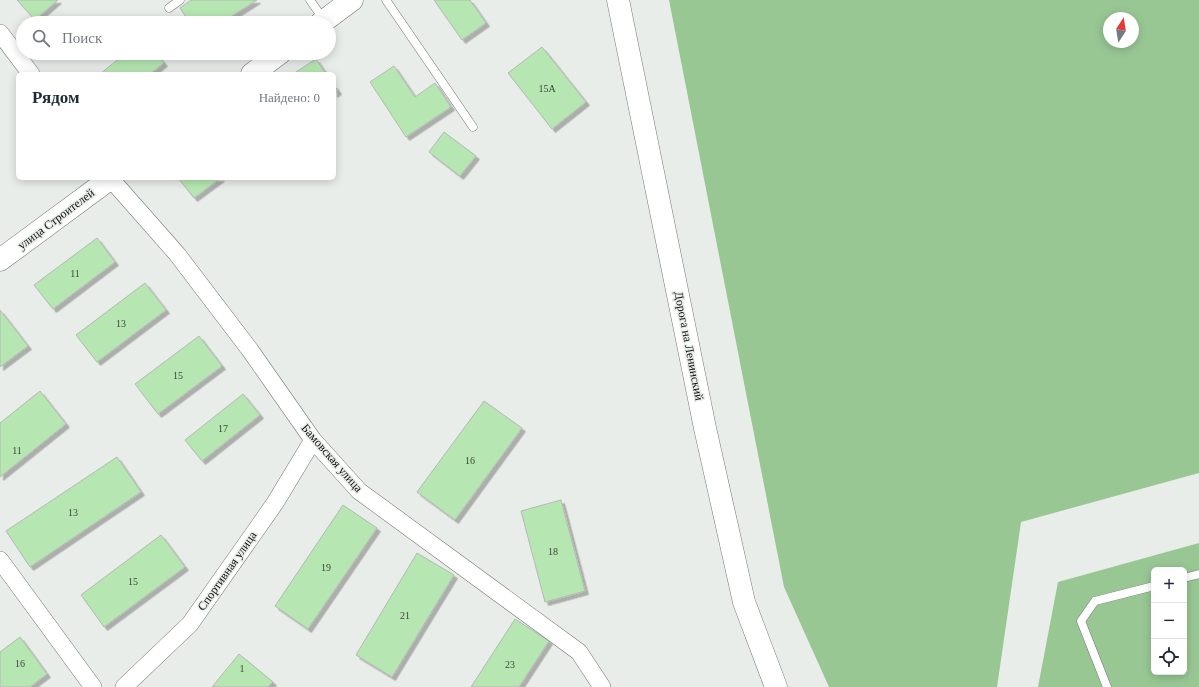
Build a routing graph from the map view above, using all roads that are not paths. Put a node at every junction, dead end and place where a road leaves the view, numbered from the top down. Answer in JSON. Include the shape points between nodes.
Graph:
{"nodes":[{"id":1,"x":180,"y":0,"type":"edge"},
{"id":2,"x":310,"y":0,"type":"edge"},
{"id":3,"x":352,"y":0,"type":"edge"},
{"id":4,"x":386,"y":0,"type":"edge"},
{"id":5,"x":618,"y":0,"type":"edge"},
{"id":6,"x":169,"y":8,"type":"dead end"},
{"id":7,"x":319,"y":16,"type":"edge"},
{"id":8,"x":331,"y":16,"type":"edge"},
{"id":9,"x":0,"y":33,"type":"edge"},
{"id":10,"x":16,"y":54,"type":"edge"},
{"id":11,"x":20,"y":60,"type":"edge"},
{"id":12,"x":271,"y":60,"type":"edge"},
{"id":13,"x":29,"y":72,"type":"edge"},
{"id":14,"x":255,"y":72,"type":"edge"},
{"id":15,"x":473,"y":127,"type":"dead end"},
{"id":16,"x":107,"y":180,"type":"edge"},
{"id":17,"x":112,"y":180,"type":"edge"},
{"id":18,"x":0,"y":260,"type":"edge"},
{"id":19,"x":312,"y":440,"type":"junction"},
{"id":20,"x":0,"y":560,"type":"edge"},
{"id":21,"x":1199,"y":574,"type":"edge"},
{"id":22,"x":1187,"y":577,"type":"edge"},
{"id":23,"x":1151,"y":587,"type":"edge"},
{"id":24,"x":93,"y":687,"type":"edge"},
{"id":25,"x":124,"y":687,"type":"edge"},
{"id":26,"x":602,"y":687,"type":"edge"},
{"id":27,"x":776,"y":687,"type":"edge"},
{"id":28,"x":1107,"y":687,"type":"edge"}],
"edges":[{"from":1,"to":6,"type":"lane"},
{"from":2,"to":7,"type":"lane"},
{"from":3,"to":8,"type":"street"},
{"from":4,"to":15,"type":"lane"},
{"from":5,"to":27,"type":"street","name":"Дорога на Ленинский","via":[[705,428],[744,602]]},
{"from":9,"to":10,"type":"street"},
{"from":11,"to":13,"type":"street"},
{"from":12,"to":14,"type":"street"},
{"from":16,"to":18,"type":"street","name":"улица Строителей"},
{"from":17,"to":19,"type":"street","name":"Бамовская улица","via":[[177,254],[250,350]]},
{"from":19,"to":25,"type":"street","name":"Спортивная улица","via":[[275,503],[190,624]]},
{"from":19,"to":26,"type":"street","name":"Бамовская улица","via":[[359,491],[579,652]]},
{"from":20,"to":24,"type":"street"},
{"from":21,"to":22,"type":"lane"},
{"from":23,"to":28,"type":"lane","via":[[1095,601],[1081,621]]}]}
